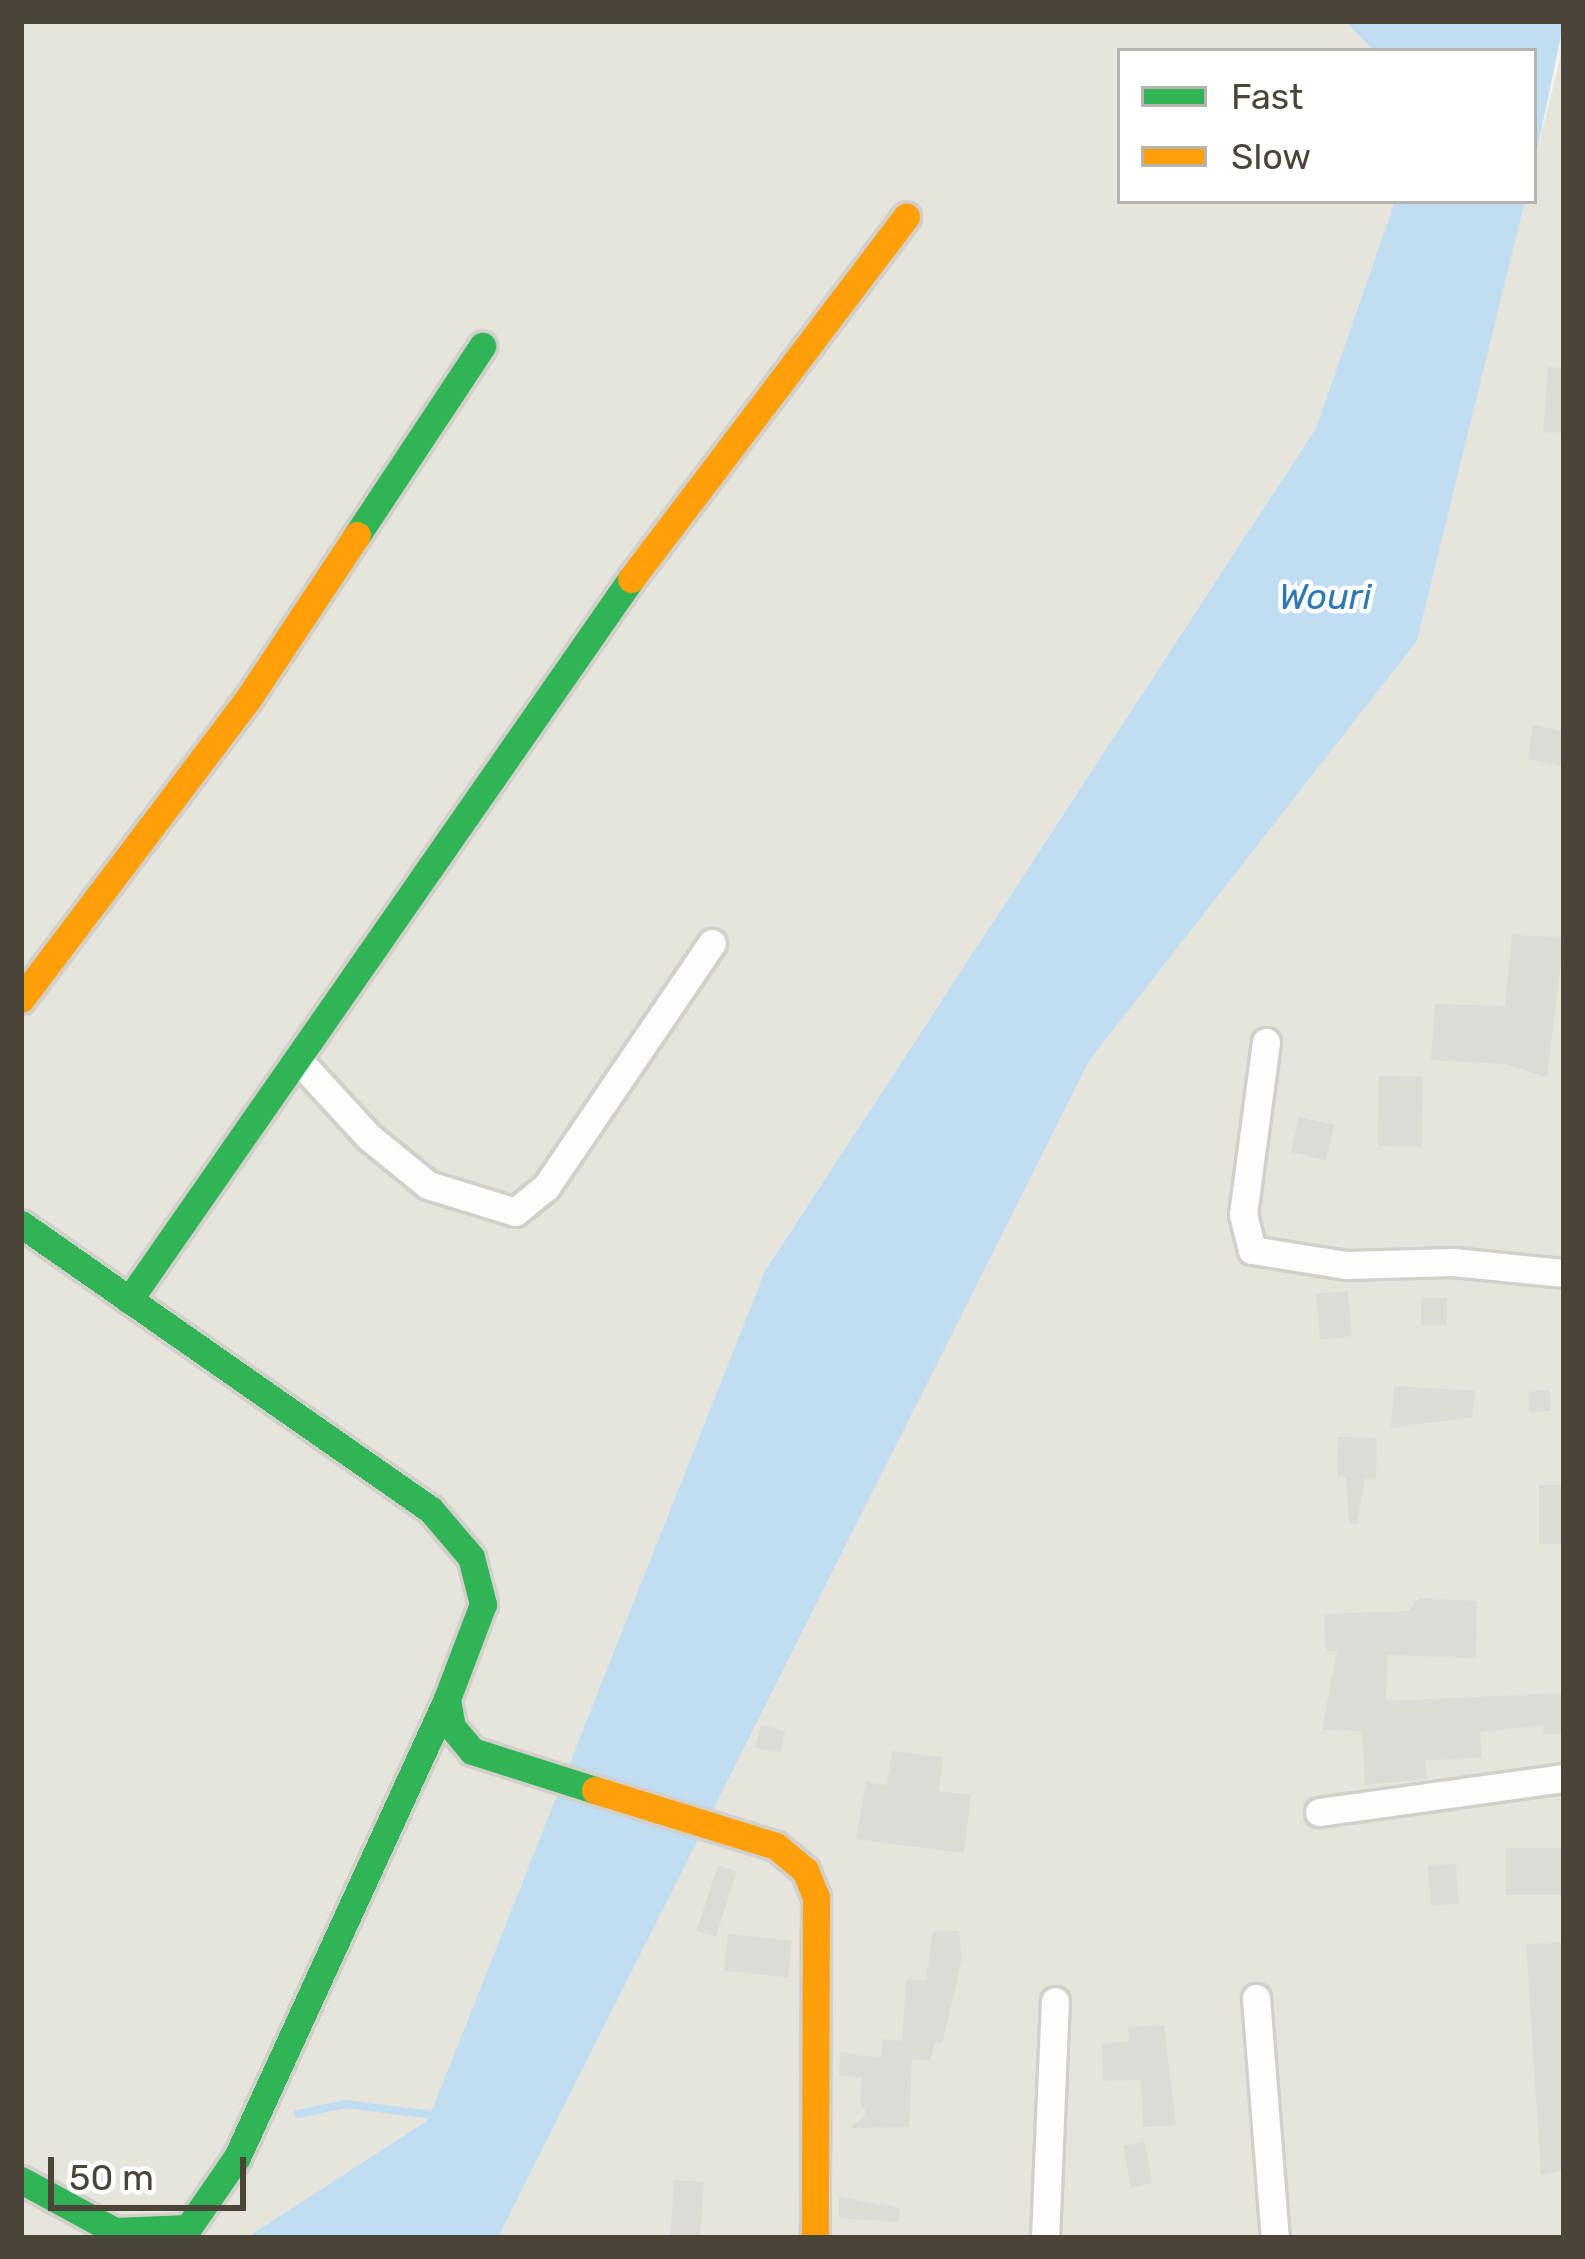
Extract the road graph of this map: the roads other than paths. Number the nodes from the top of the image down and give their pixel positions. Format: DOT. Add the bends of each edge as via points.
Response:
graph roads {
  1 [pos="906,218"];
  2 [pos="482,346"];
  3 [pos="712,943"];
  4 [pos="21,999"];
  5 [pos="1266,1042"];
  6 [pos="300,1062"];
  7 [pos="21,1224"];
  8 [pos="1564,1273"];
  9 [pos="130,1300"];
  10 [pos="447,1699"];
  11 [pos="1564,1778"];
  12 [pos="1319,1812"];
  13 [pos="1256,1998"];
  14 [pos="1055,2001"];
  15 [pos="21,2180"];
  16 [pos="815,2238"];
  17 [pos="1045,2238"];
  18 [pos="1275,2238"];
  1 -- 6 [label="street" via="633,578"];
  2 -- 4 [label="street" via="248,699"];
  3 -- 6 [label="street" via="546,1187 515,1212 428,1185 369,1137"];
  5 -- 8 [label="street" via="1243,1214 1252,1250 1346,1264 1453,1262"];
  6 -- 9 [label="street"];
  7 -- 9 [label="street"];
  9 -- 10 [label="street" via="430,1509 471,1557 483,1604"];
  10 -- 15 [label="street" via="237,2157 188,2228 115,2231"];
  10 -- 16 [label="street" via="452,1726 497,1764 776,1846 805,1870 816,1897"];
  11 -- 12 [label="street"];
  13 -- 18 [label="street"];
  14 -- 17 [label="street"];
}
